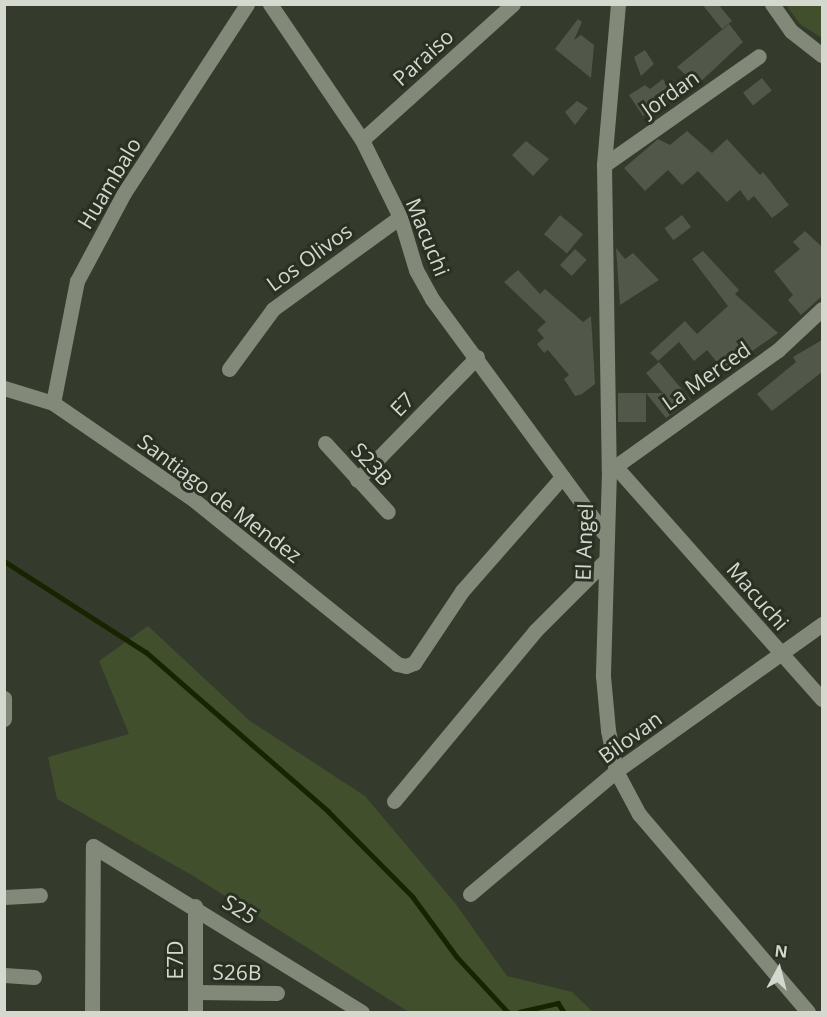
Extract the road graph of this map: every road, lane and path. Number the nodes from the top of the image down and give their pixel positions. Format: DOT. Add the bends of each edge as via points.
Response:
graph roads {
  1 [pos="247,4"];
  2 [pos="270,4"];
  3 [pos="513,4"];
  4 [pos="618,4"];
  5 [pos="772,4"];
  6 [pos="759,56"];
  7 [pos="822,56"];
  8 [pos="362,140"];
  9 [pos="604,165"];
  10 [pos="400,217"];
  11 [pos="822,309"];
  12 [pos="477,357"];
  13 [pos="229,369"];
  14 [pos="4,388"];
  15 [pos="53,403"];
  16 [pos="325,443"];
  17 [pos="612,469"];
  18 [pos="562,477"];
  19 [pos="357,480"];
  20 [pos="388,512"];
  21 [pos="604,533"];
  22 [pos="603,563"];
  23 [pos="822,624"];
  24 [pos="782,656"];
  25 [pos="4,698"];
  26 [pos="822,699"];
  27 [pos="4,719"];
  28 [pos="616,771"];
  29 [pos="394,801"];
  30 [pos="470,894"];
  31 [pos="40,895"];
  32 [pos="4,897"];
  33 [pos="195,906"];
  34 [pos="4,975"];
  35 [pos="34,977"];
  36 [pos="196,992"];
  37 [pos="277,993"];
  38 [pos="345,1006"];
  39 [pos="92,1012"];
  40 [pos="195,1012"];
  41 [pos="362,1012"];
  42 [pos="808,1012"];
  1 -- 15 [label="street, Huambalo" via="124,193 77,281"];
  2 -- 8 [label="street, Macuchi"];
  3 -- 8 [label="street, Paraiso"];
  4 -- 9 [label="street, El Angel"];
  5 -- 7 [label="street" via="791,31"];
  6 -- 9 [label="street, Jordan"];
  8 -- 10 [label="street, Macuchi"];
  9 -- 17 [label="street, El Angel"];
  10 -- 12 [label="street, Macuchi" via="416,270 432,300"];
  10 -- 13 [label="street, Los Olivos" via="273,309"];
  11 -- 17 [label="street, La Merced" via="778,350"];
  12 -- 18 [label="street, Macuchi"];
  12 -- 19 [label="street, E7"];
  14 -- 15 [label="street, Santiago de Mendez"];
  15 -- 18 [label="street, Santiago de Mendez" via="194,500 397,664 414,663 462,591"];
  16 -- 19 [label="street, S23B"];
  17 -- 21 [label="street, El Angel"];
  17 -- 24 [label="street, Macuchi"];
  18 -- 21 [label="street, Macuchi"];
  19 -- 20 [label="street, S23B"];
  21 -- 22 [label="street, El Angel"];
  22 -- 28 [label="street, El Angel" via="603,675"];
  22 -- 29 [label="street" via="535,632"];
  23 -- 24 [label="street, Bilovan"];
  24 -- 26 [label="street, Macuchi"];
  24 -- 28 [label="street, Bilovan"];
  25 -- 27 [label="street"];
  28 -- 30 [label="street, Bilovan"];
  28 -- 42 [label="street, El Angel" via="639,814"];
  31 -- 32 [label="street"];
  33 -- 36 [label="street, E7D"];
  33 -- 38 [label="street, S25"];
  33 -- 39 [label="street, S25" via="93,846"];
  34 -- 35 [label="street"];
  36 -- 37 [label="street, S26B"];
  36 -- 40 [label="street, E7D"];
  38 -- 41 [label="street, S25"];
}
